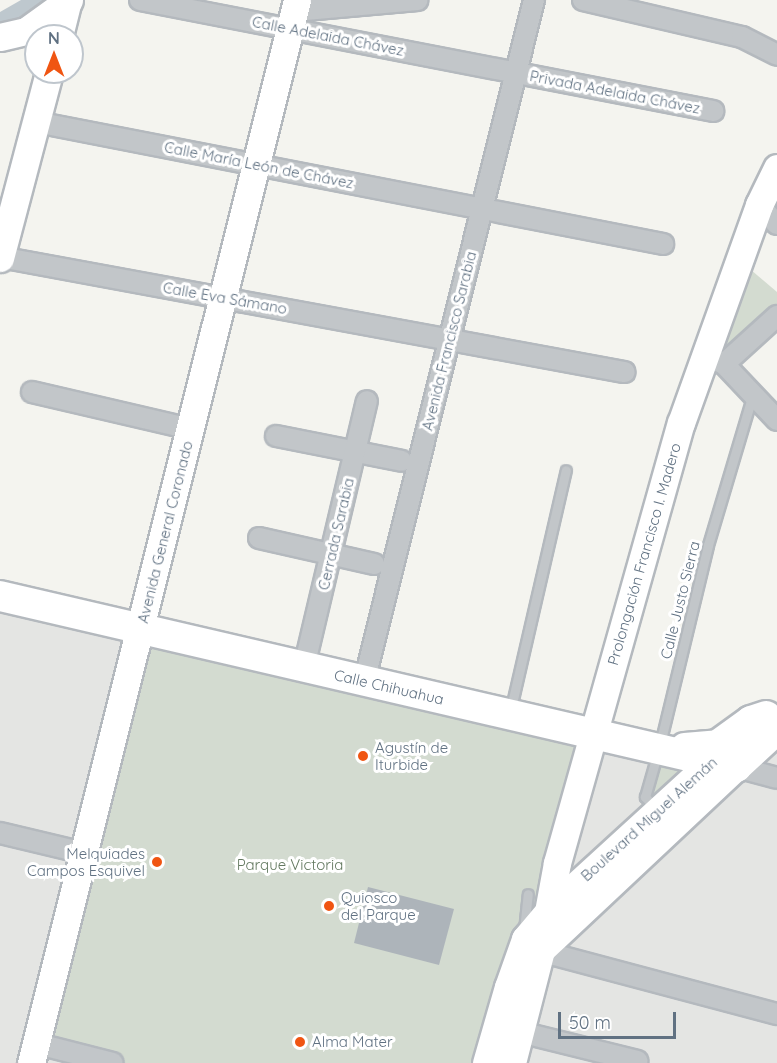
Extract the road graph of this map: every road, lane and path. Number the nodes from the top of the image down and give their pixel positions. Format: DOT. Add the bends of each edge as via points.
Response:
graph roads {
  1 [pos="140,0"];
  2 [pos="418,0"];
  3 [pos="534,0"];
  4 [pos="583,0"];
  5 [pos="68,2"];
  6 [pos="294,13"];
  7 [pos="62,24"];
  8 [pos="0,37"];
  9 [pos="777,55"];
  10 [pos="516,73"];
  11 [pos="46,84"];
  12 [pos="714,111"];
  13 [pos="36,122"];
  14 [pos="256,165"];
  15 [pos="777,168"];
  16 [pos="482,208"];
  17 [pos="768,214"];
  18 [pos="663,244"];
  19 [pos="0,258"];
  20 [pos="224,298"];
  21 [pos="777,316"];
  22 [pos="450,339"];
  23 [pos="715,360"];
  24 [pos="624,372"];
  25 [pos="32,392"];
  26 [pos="753,394"];
  27 [pos="367,401"];
  28 [pos="777,420"];
  29 [pos="191,429"];
  30 [pos="276,436"];
  31 [pos="355,451"];
  32 [pos="402,461"];
  33 [pos="566,470"];
  34 [pos="259,538"];
  35 [pos="331,554"];
  36 [pos="374,564"];
  37 [pos="0,596"];
  38 [pos="140,628"];
  39 [pos="304,667"];
  40 [pos="364,682"];
  41 [pos="509,714"];
  42 [pos="773,716"];
  43 [pos="592,733"];
  44 [pos="665,749"];
  45 [pos="724,764"];
  46 [pos="777,778"];
  47 [pos="658,810"];
  48 [pos="0,833"];
  49 [pos="84,853"];
  50 [pos="528,894"];
  51 [pos="550,909"];
  52 [pos="533,945"];
  53 [pos="777,1014"];
  54 [pos="520,1032"];
  55 [pos="34,1053"];
  56 [pos="637,1061"];
  57 [pos="113,1063"];
  58 [pos="486,1063"];
  59 [pos="512,1063"];
  1 -- 6 [label="street, Calle Adelaida Chávez"];
  2 -- 6 [label="street"];
  3 -- 10 [label="street, Avenida Francisco Sarabia"];
  4 -- 9 [label="street" via="742,37"];
  5 -- 7 [label="main road"];
  5 -- 8 [label="main road" via="26,31"];
  6 -- 10 [label="street, Calle Adelaida Chávez"];
  6 -- 14 [label="main road, Avenida General Coronado"];
  10 -- 12 [label="street, Privada Adelaida Chávez"];
  10 -- 16 [label="street, Avenida Francisco Sarabia"];
  11 -- 13 [label="main road"];
  13 -- 14 [label="street, Calle María León de Chávez"];
  13 -- 19 [label="main road"];
  14 -- 16 [label="street, Calle María León de Chávez"];
  14 -- 20 [label="main road, Avenida General Coronado"];
  15 -- 17 [label="main road, Prolongación Francisco I. Madero"];
  16 -- 18 [label="street, Calle María León de Chávez"];
  16 -- 22 [label="street, Avenida Francisco Sarabia"];
  17 -- 23 [label="main road, Prolongación Francisco I. Madero"];
  19 -- 20 [label="street, Calle Eva Sámano"];
  20 -- 22 [label="street, Calle Eva Sámano"];
  20 -- 29 [label="main road, Avenida General Coronado"];
  21 -- 23 [label="street"];
  22 -- 24 [label="street, Calle Eva Sámano"];
  22 -- 40 [label="street, Avenida Francisco Sarabia"];
  23 -- 26 [label="street"];
  23 -- 43 [label="main road, Prolongación Francisco I. Madero" via="681,423"];
  25 -- 29 [label="street"];
  26 -- 28 [label="street"];
  26 -- 44 [label="lane, Calle Justo Sierra" via="708,545"];
  27 -- 31 [label="street, Cerrada Sarabia"];
  29 -- 38 [label="main road, Avenida General Coronado"];
  30 -- 31 [label="street"];
  31 -- 32 [label="street"];
  31 -- 35 [label="street, Cerrada Sarabia"];
  33 -- 41 [label="lane"];
  34 -- 35 [label="street"];
  35 -- 36 [label="street"];
  35 -- 39 [label="street, Cerrada Sarabia"];
  37 -- 38 [label="main road, Calle Chihuahua"];
  38 -- 39 [label="main road, Calle Chihuahua"];
  38 -- 49 [label="main road, Avenida General Coronado"];
  39 -- 40 [label="main road, Calle Chihuahua"];
  40 -- 41 [label="main road, Calle Chihuahua"];
  41 -- 43 [label="main road, Calle Chihuahua"];
  42 -- 44 [label="main road" via="751,721 718,745"];
  42 -- 45 [label="main road, Boulevard Miguel Alemán"];
  43 -- 44 [label="main road, Calle Chihuahua"];
  43 -- 51 [label="main road, Prolongación Francisco I. Madero" via="557,863"];
  44 -- 45 [label="main road, Calle Chihuahua"];
  44 -- 47 [label="lane, Calle Justo Sierra" via="645,797"];
  45 -- 46 [label="street, Calle Chihuahua"];
  45 -- 47 [label="main road, Boulevard Miguel Alemán"];
  45 -- 52 [label="main road, Boulevard Miguel Alemán" via="567,923"];
  47 -- 51 [label="main road, Boulevard Miguel Alemán"];
  48 -- 49 [label="street"];
  49 -- 55 [label="main road, Avenida General Coronado"];
  50 -- 52 [label="lane" via="524,914"];
  51 -- 52 [label="main road, Boulevard Miguel Alemán"];
  52 -- 53 [label="street"];
  52 -- 54 [label="main road"];
  52 -- 58 [label="main road" via="508,987"];
  54 -- 56 [label="street"];
  54 -- 59 [label="main road"];
  55 -- 57 [label="street"];
}
